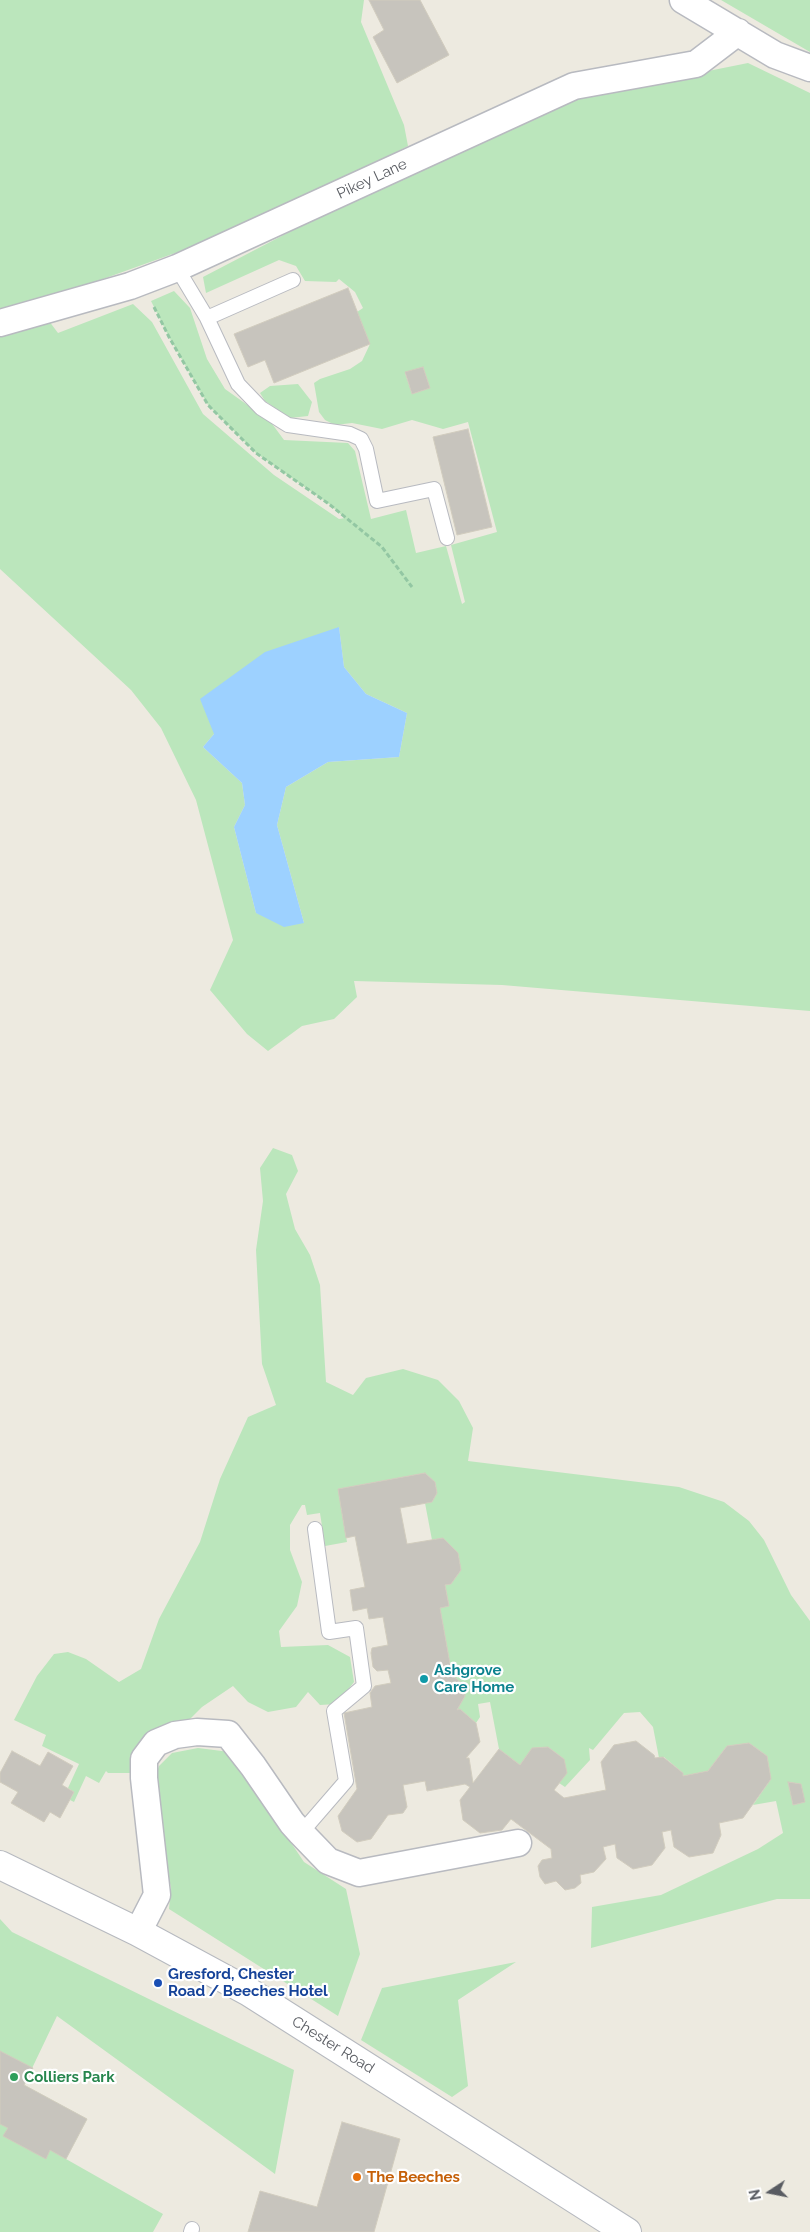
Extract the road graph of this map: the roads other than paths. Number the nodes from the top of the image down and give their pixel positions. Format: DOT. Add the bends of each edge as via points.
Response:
graph roads {
  1 [pos="683,0"];
  2 [pos="738,32"];
  3 [pos="810,68"];
  4 [pos="177,268"];
  5 [pos="293,280"];
  6 [pos="207,318"];
  7 [pos="0,323"];
  8 [pos="447,538"];
  9 [pos="315,1529"];
  10 [pos="301,1833"];
  11 [pos="518,1843"];
  12 [pos="0,1865"];
  13 [pos="138,1932"];
  14 [pos="621,2230"];
  1 -- 2 [label="street"];
  2 -- 3 [label="street" via="775,55"];
  2 -- 4 [label="street, Pikey Lane" via="696,64 574,86"];
  4 -- 6 [label="lane"];
  4 -- 7 [label="street, Pikey Lane" via="142,282"];
  5 -- 6 [label="lane"];
  6 -- 8 [label="lane" via="238,384 260,408 288,425 350,434 361,439 377,501 434,489"];
  9 -- 10 [label="lane" via="329,1632 356,1628 364,1686 334,1711 346,1781"];
  10 -- 11 [label="street" via="328,1862 359,1873"];
  10 -- 13 [label="street" via="228,1734 197,1732 175,1735 156,1743 144,1759 144,1778 158,1895"];
  12 -- 13 [label="main road, Chester Road"];
  13 -- 14 [label="main road, Chester Road" via="249,1992"];
}
